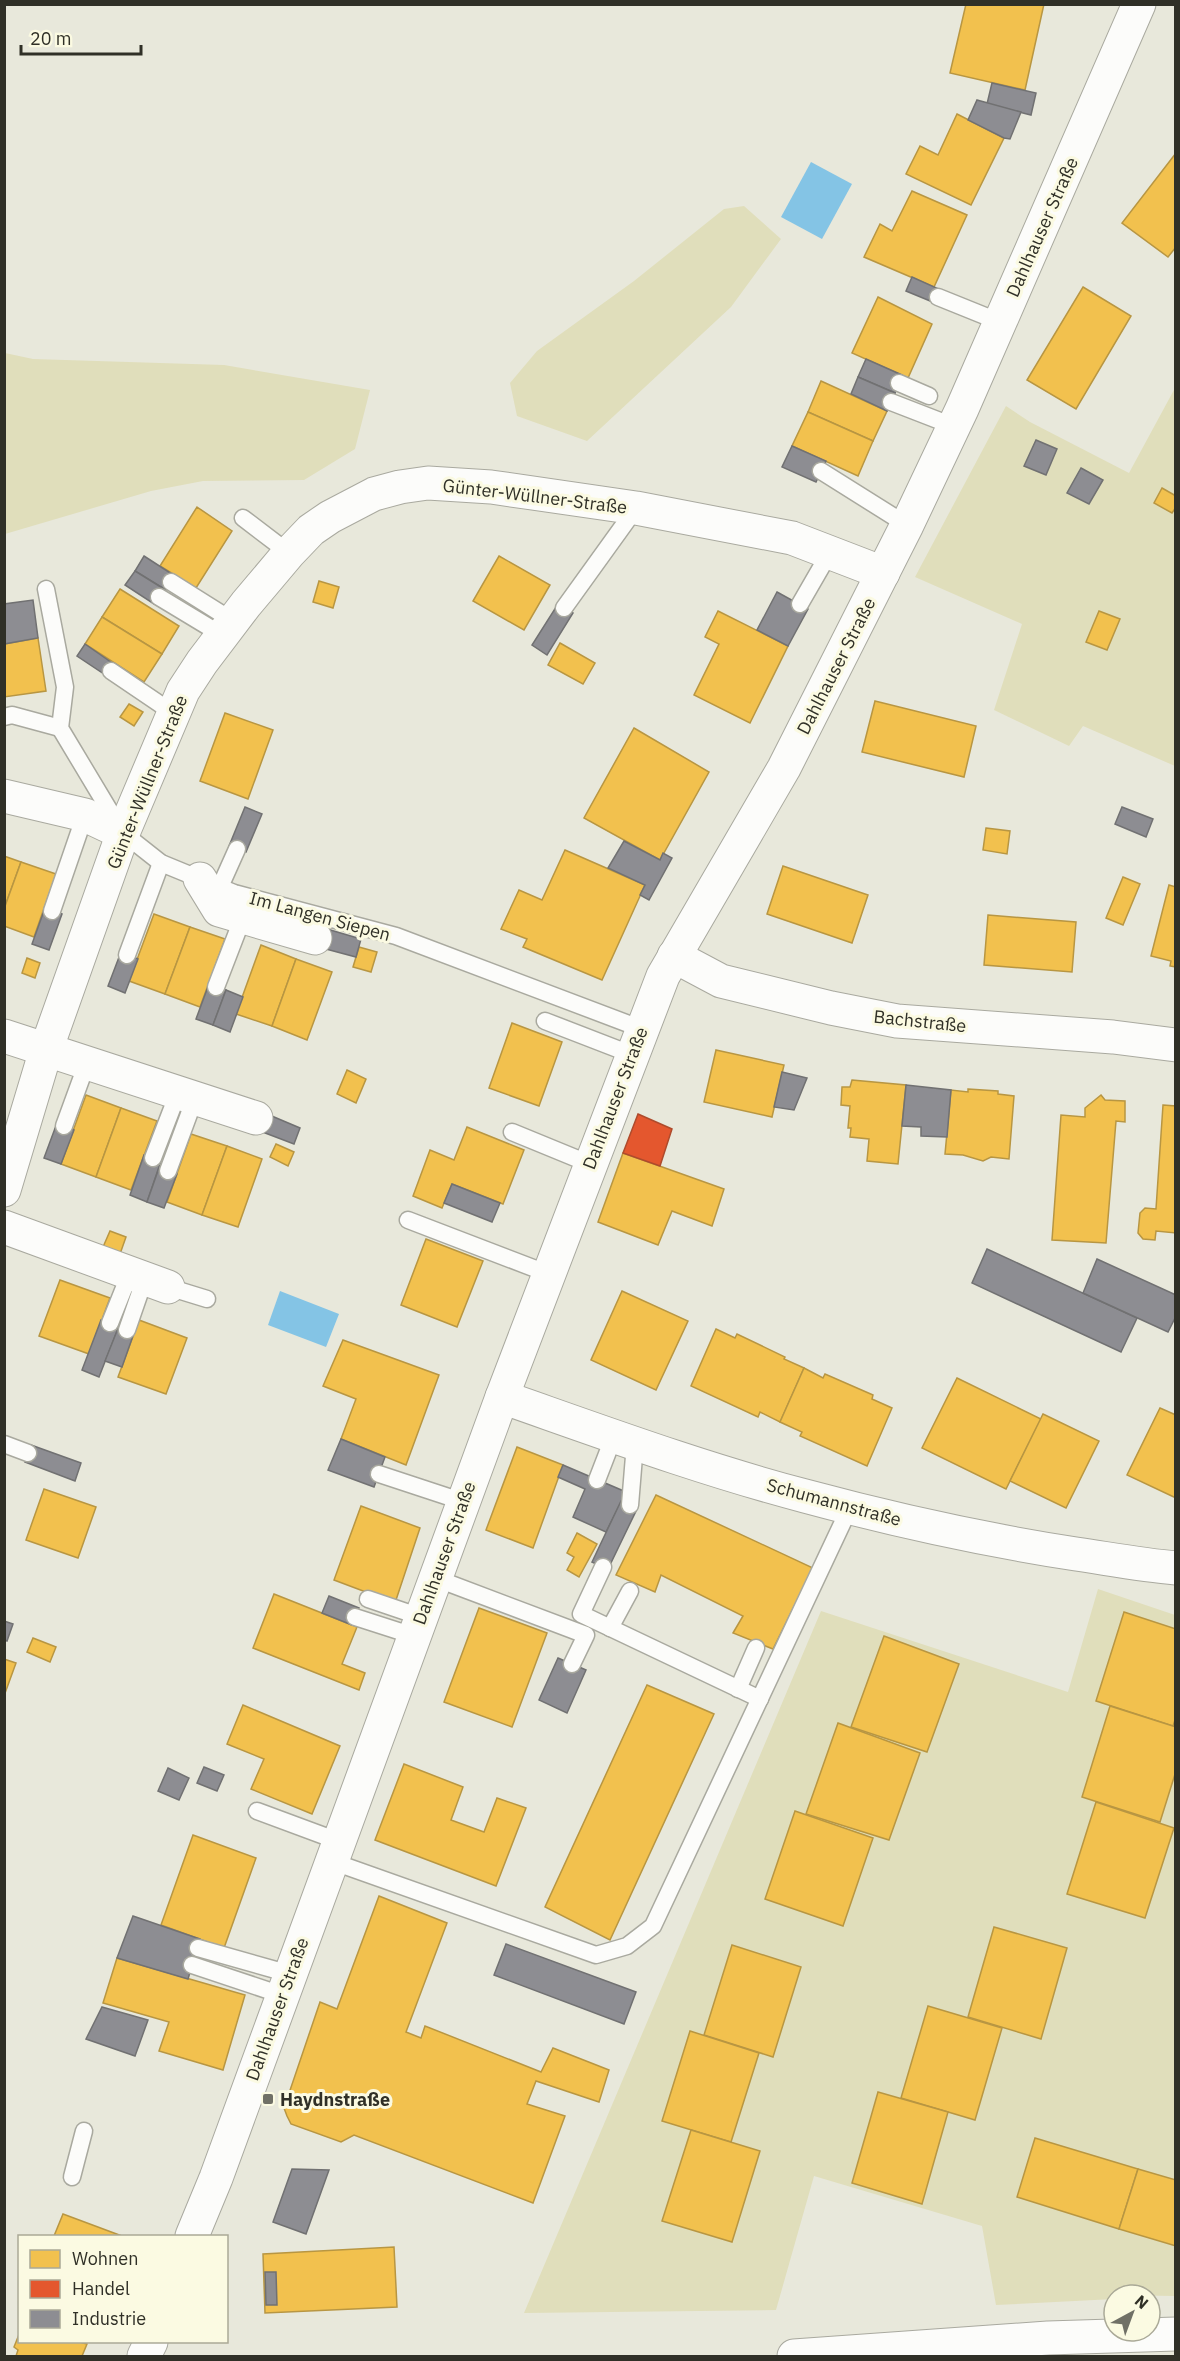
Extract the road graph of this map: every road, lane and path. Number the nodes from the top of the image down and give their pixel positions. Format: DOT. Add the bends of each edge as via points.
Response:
graph roads {
  1 [pos="1139,4"];
  2 [pos="938,297"];
  3 [pos="1000,322"];
  4 [pos="899,383"];
  5 [pos="929,396"];
  6 [pos="891,402"];
  7 [pos="953,426"];
  8 [pos="821,471"];
  9 [pos="636,508"];
  10 [pos="243,518"];
  11 [pos="907,525"];
  12 [pos="830,552"];
  13 [pos="289,553"];
  14 [pos="883,573"];
  15 [pos="171,582"];
  16 [pos="46,589"];
  17 [pos="159,597"];
  18 [pos="800,604"];
  19 [pos="564,608"];
  20 [pos="227,628"];
  21 [pos="111,671"];
  22 [pos="173,713"];
  23 [pos="4,717"];
  24 [pos="60,728"];
  25 [pos="4,796"];
  26 [pos="85,815"];
  27 [pos="123,833"];
  28 [pos="237,849"];
  29 [pos="161,863"];
  30 [pos="210,883"];
  31 [pos="52,911"];
  32 [pos="243,917"];
  33 [pos="319,939"];
  34 [pos="127,955"];
  35 [pos="674,956"];
  36 [pos="216,987"];
  37 [pos="545,1021"];
  38 [pos="5,1039"];
  39 [pos="638,1042"];
  40 [pos="1176,1045"];
  41 [pos="46,1050"];
  42 [pos="87,1063"];
  43 [pos="187,1096"];
  44 [pos="260,1120"];
  45 [pos="64,1126"];
  46 [pos="512,1132"];
  47 [pos="153,1158"];
  48 [pos="590,1164"];
  49 [pos="168,1171"];
  50 [pos="4,1190"];
  51 [pos="408,1220"];
  52 [pos="4,1227"];
  53 [pos="549,1274"];
  54 [pos="148,1279"];
  55 [pos="207,1299"];
  56 [pos="110,1323"];
  57 [pos="127,1330"];
  58 [pos="502,1397"];
  59 [pos="625,1440"];
  60 [pos="4,1444"];
  61 [pos="28,1453"];
  62 [pos="379,1474"];
  63 [pos="597,1480"];
  64 [pos="464,1502"];
  65 [pos="630,1505"];
  66 [pos="850,1507"];
  67 [pos="603,1567"];
  68 [pos="1176,1568"];
  69 [pos="435,1578"];
  70 [pos="630,1591"];
  71 [pos="368,1599"];
  72 [pos="356,1617"];
  73 [pos="418,1627"];
  74 [pos="610,1628"];
  75 [pos="756,1648"];
  76 [pos="572,1664"];
  77 [pos="738,1689"];
  78 [pos="760,1699"];
  79 [pos="257,1811"];
  80 [pos="335,1851"];
  81 [pos="198,1948"];
  82 [pos="192,1965"];
  83 [pos="286,1985"];
  84 [pos="84,2131"];
  85 [pos="72,2177"];
  86 [pos="192,2235"];
  87 [pos="1176,2334"];
  88 [pos="794,2356"];
  1 -- 3 [label="street, Dahlhauser Straße"];
  2 -- 3 [label="lane"];
  3 -- 7 [label="street, Dahlhauser Straße"];
  4 -- 5 [label="lane"];
  6 -- 7 [label="lane"];
  7 -- 11 [label="street, Dahlhauser Straße"];
  8 -- 11 [label="lane"];
  9 -- 12 [label="street, Günter-Wüllner-Straße" via="792,538"];
  9 -- 13 [label="street, Günter-Wüllner-Straße" via="491,487 428,483 374,494 311,530"];
  9 -- 19 [label="lane"];
  10 -- 13 [label="lane"];
  11 -- 14 [label="street, Dahlhauser Straße"];
  12 -- 14 [label="street, Günter-Wüllner-Straße"];
  12 -- 18 [label="lane"];
  13 -- 20 [label="street, Günter-Wüllner-Straße"];
  14 -- 35 [label="street, Dahlhauser Straße" via="784,768"];
  15 -- 20 [label="lane"];
  16 -- 24 [label="lane" via="65,687"];
  17 -- 20 [label="lane"];
  20 -- 22 [label="street, Günter-Wüllner-Straße"];
  21 -- 22 [label="lane"];
  22 -- 27 [label="street, Günter-Wüllner-Straße"];
  23 -- 24 [label="lane" via="12,715"];
  24 -- 27 [label="lane"];
  25 -- 26 [label="street, Im Langen Siepen"];
  26 -- 27 [label="street, Im Langen Siepen"];
  26 -- 31 [label="lane"];
  27 -- 29 [label="lane, Im Langen Siepen"];
  27 -- 41 [label="street, Günter-Wüllner-Straße"];
  28 -- 30 [label="lane"];
  29 -- 30 [label="lane, Im Langen Siepen"];
  29 -- 34 [label="lane"];
  30 -- 32 [label="street" via="219,910"];
  30 -- 39 [label="lane, Im Langen Siepen" via="234,893 396,936"];
  32 -- 33 [label="street"];
  32 -- 36 [label="lane"];
  35 -- 39 [label="street, Dahlhauser Straße"];
  35 -- 40 [label="street, Bachstraße" via="721,981 897,1021"];
  37 -- 39 [label="lane"];
  38 -- 41 [label="street"];
  39 -- 48 [label="street, Dahlhauser Straße"];
  41 -- 42 [label="street"];
  41 -- 50 [label="street, Günter-Wüllner-Straße"];
  42 -- 43 [label="street"];
  42 -- 45 [label="lane"];
  43 -- 44 [label="street"];
  43 -- 47 [label="lane"];
  43 -- 49 [label="lane"];
  46 -- 48 [label="lane"];
  48 -- 53 [label="street, Dahlhauser Straße"];
  51 -- 53 [label="lane"];
  52 -- 54 [label="street"];
  53 -- 58 [label="street, Dahlhauser Straße"];
  54 -- 55 [label="lane"];
  54 -- 56 [label="lane"];
  54 -- 57 [label="lane"];
  58 -- 59 [label="street, Schumannstraße"];
  58 -- 64 [label="street, Dahlhauser Straße"];
  59 -- 63 [label="lane"];
  59 -- 65 [label="lane"];
  59 -- 66 [label="street, Schumannstraße"];
  60 -- 61 [label="lane"];
  62 -- 64 [label="lane"];
  64 -- 69 [label="street, Dahlhauser Straße"];
  66 -- 68 [label="street, Schumannstraße" via="1024,1546"];
  66 -- 78 [label="lane"];
  67 -- 74 [label="lane" via="581,1614"];
  69 -- 73 [label="street, Dahlhauser Straße"];
  69 -- 76 [label="lane" via="586,1635"];
  70 -- 74 [label="lane"];
  71 -- 73 [label="lane"];
  72 -- 73 [label="lane"];
  73 -- 80 [label="street, Dahlhauser Straße"];
  74 -- 77 [label="lane"];
  75 -- 77 [label="lane"];
  77 -- 78 [label="lane"];
  78 -- 80 [label="lane" via="652,1926 627,1946 596,1956"];
  79 -- 80 [label="lane"];
  80 -- 83 [label="street, Dahlhauser Straße"];
  81 -- 83 [label="lane"];
  82 -- 83 [label="lane"];
  83 -- 86 [label="street, Dahlhauser Straße"];
  84 -- 85 [label="lane"];
  87 -- 88 [label="street" via="1048,2338"];
}
